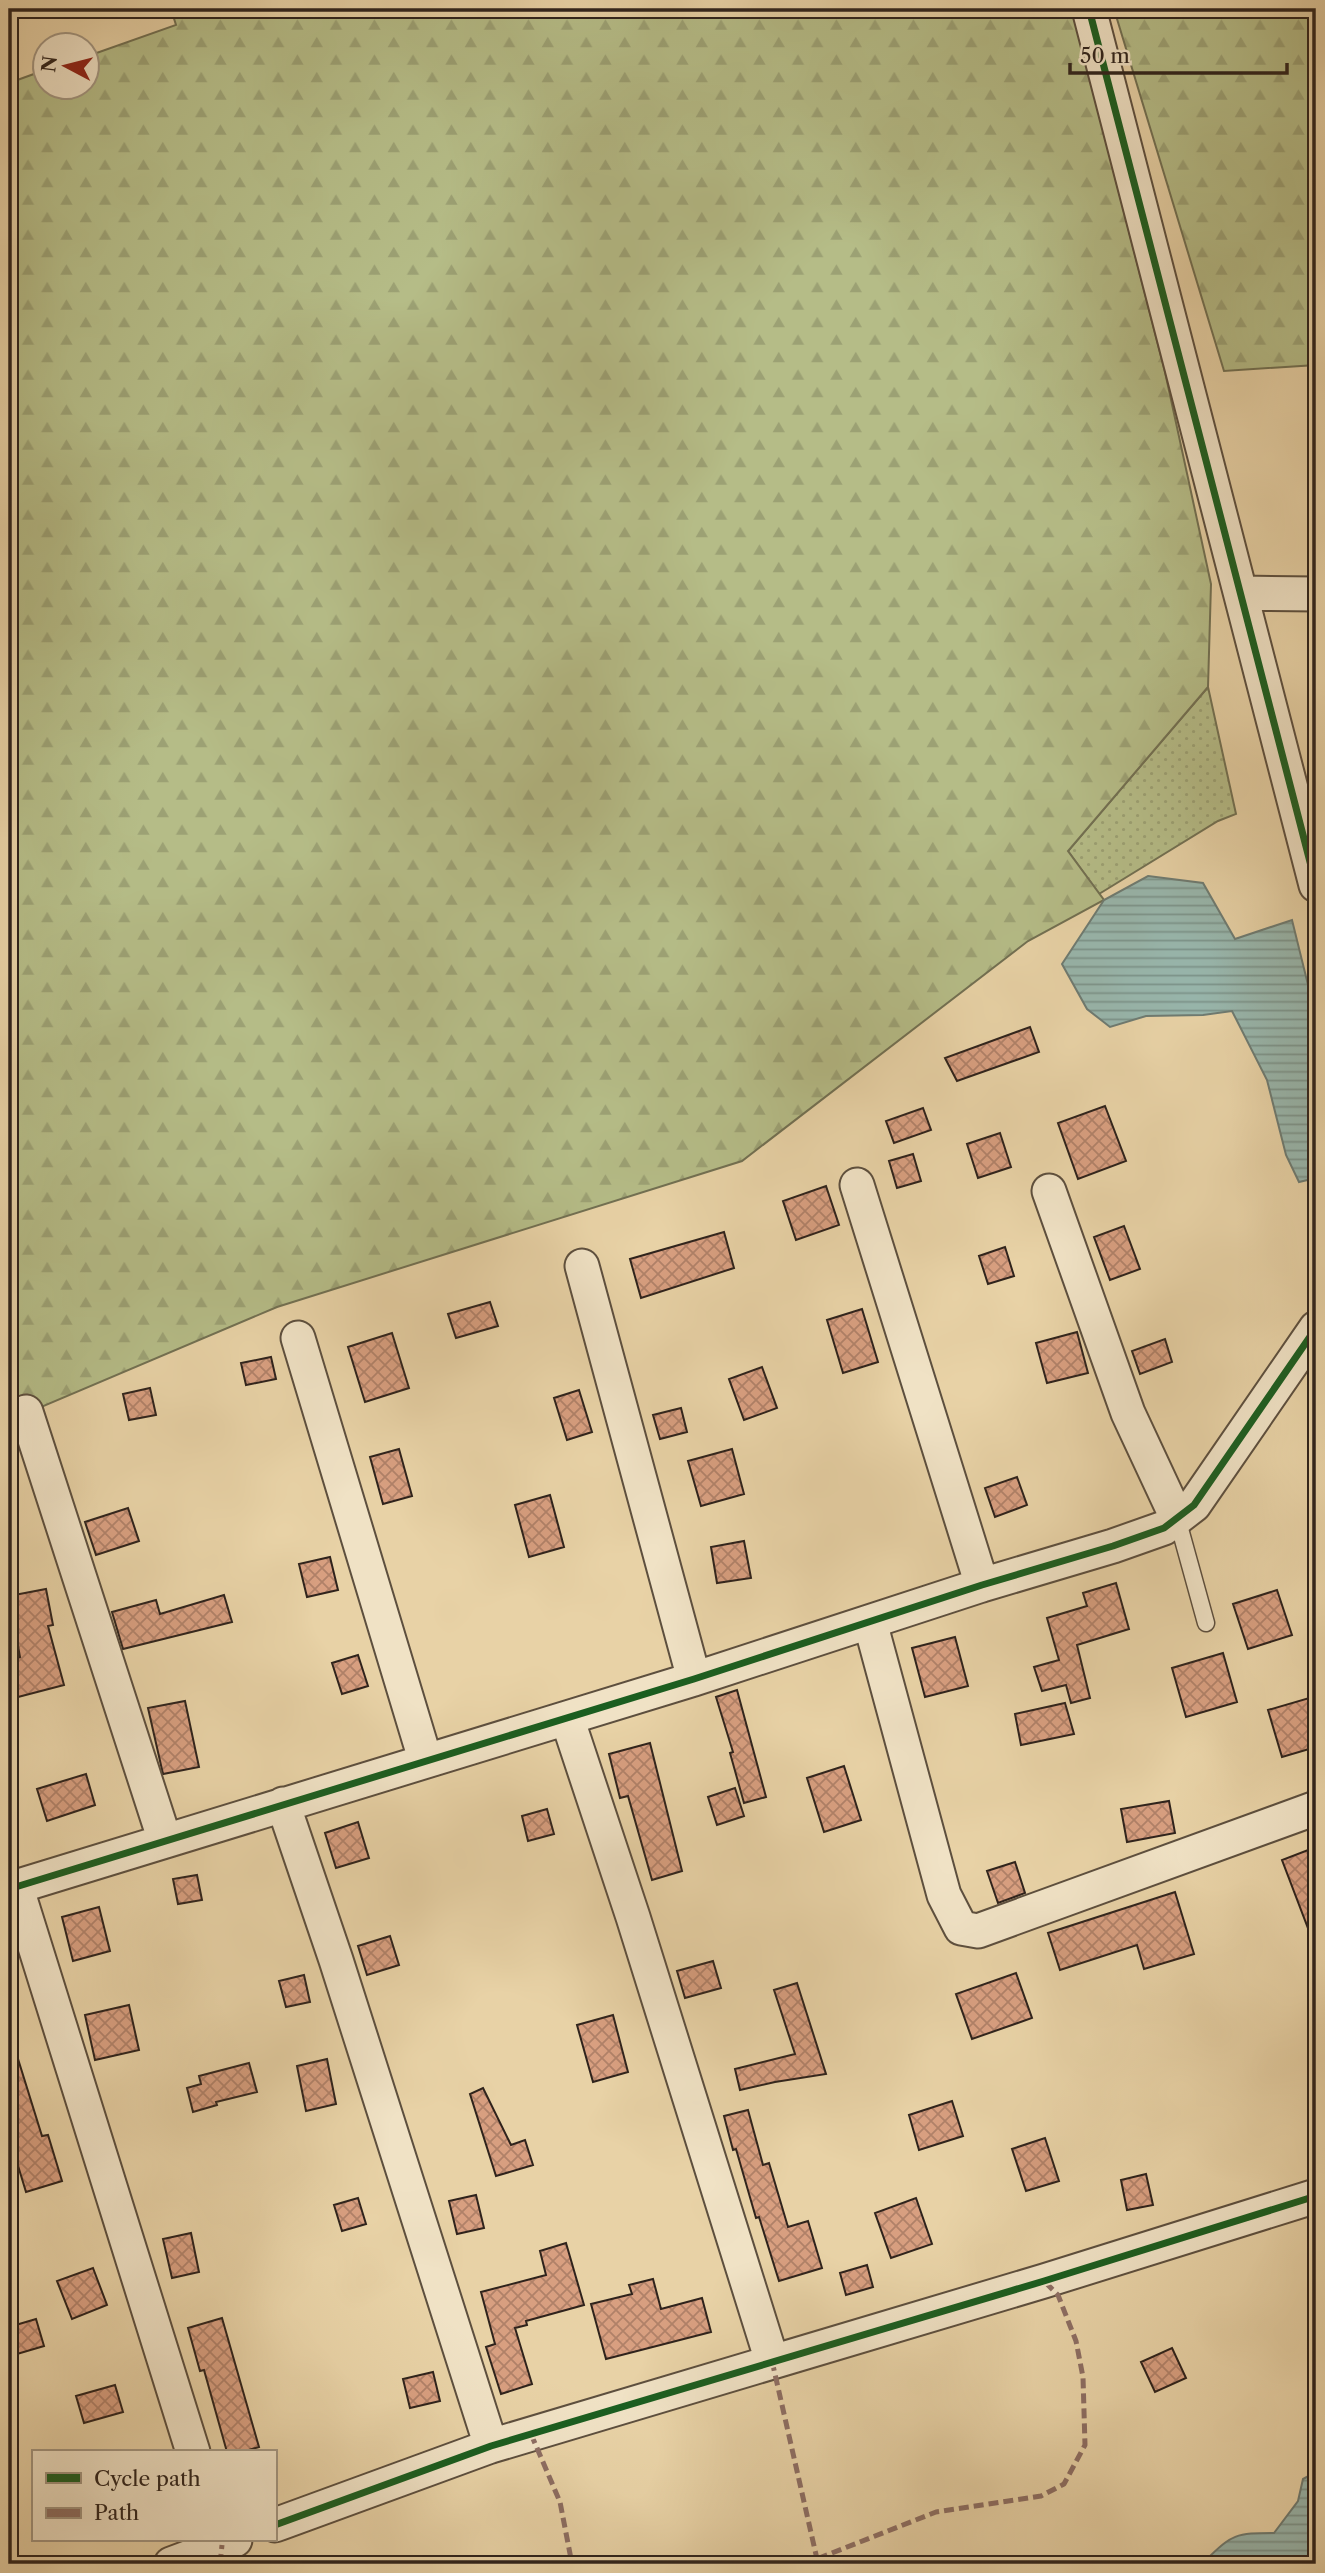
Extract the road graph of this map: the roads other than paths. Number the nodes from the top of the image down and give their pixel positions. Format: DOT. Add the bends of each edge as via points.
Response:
graph roads {
  1 [pos="1089,9"];
  2 [pos="1241,593"];
  3 [pos="1316,594"];
  4 [pos="1316,884"];
  5 [pos="857,1185"];
  6 [pos="1049,1191"];
  7 [pos="582,1266"];
  8 [pos="1316,1328"];
  9 [pos="298,1338"];
  10 [pos="26,1412"];
  11 [pos="1177,1518"];
  12 [pos="982,1585"];
  13 [pos="870,1622"];
  14 [pos="1206,1623"];
  15 [pos="694,1679"];
  16 [pos="567,1718"];
  17 [pos="425,1759"];
  18 [pos="283,1804"];
  19 [pos="1316,1808"];
  20 [pos="165,1841"];
  21 [pos="12,1887"];
  22 [pos="1316,2196"];
  23 [pos="772,2361"];
  24 [pos="491,2446"];
  25 [pos="192,2450"];
  26 [pos="276,2525"];
  27 [pos="223,2542"];
  28 [pos="172,2564"];
  1 -- 2 [label="street"];
  2 -- 3 [label="street"];
  2 -- 4 [label="street"];
  5 -- 12 [label="street"];
  6 -- 11 [label="street" via="1128,1413"];
  7 -- 15 [label="street"];
  8 -- 11 [label="street" via="1194,1505"];
  9 -- 17 [label="street"];
  10 -- 20 [label="street"];
  11 -- 12 [label="street" via="1164,1528 1113,1546"];
  11 -- 14 [label="lane"];
  12 -- 13 [label="street"];
  13 -- 15 [label="street"];
  13 -- 19 [label="street" via="944,1895 961,1928 978,1931"];
  15 -- 16 [label="street"];
  16 -- 17 [label="street"];
  16 -- 23 [label="street"];
  17 -- 18 [label="street"];
  18 -- 20 [label="street"];
  18 -- 24 [label="street"];
  20 -- 21 [label="street"];
  21 -- 25 [label="street"];
  22 -- 23 [label="street"];
  23 -- 24 [label="street"];
  24 -- 26 [label="street"];
  27 -- 28 [label="street"];
}
